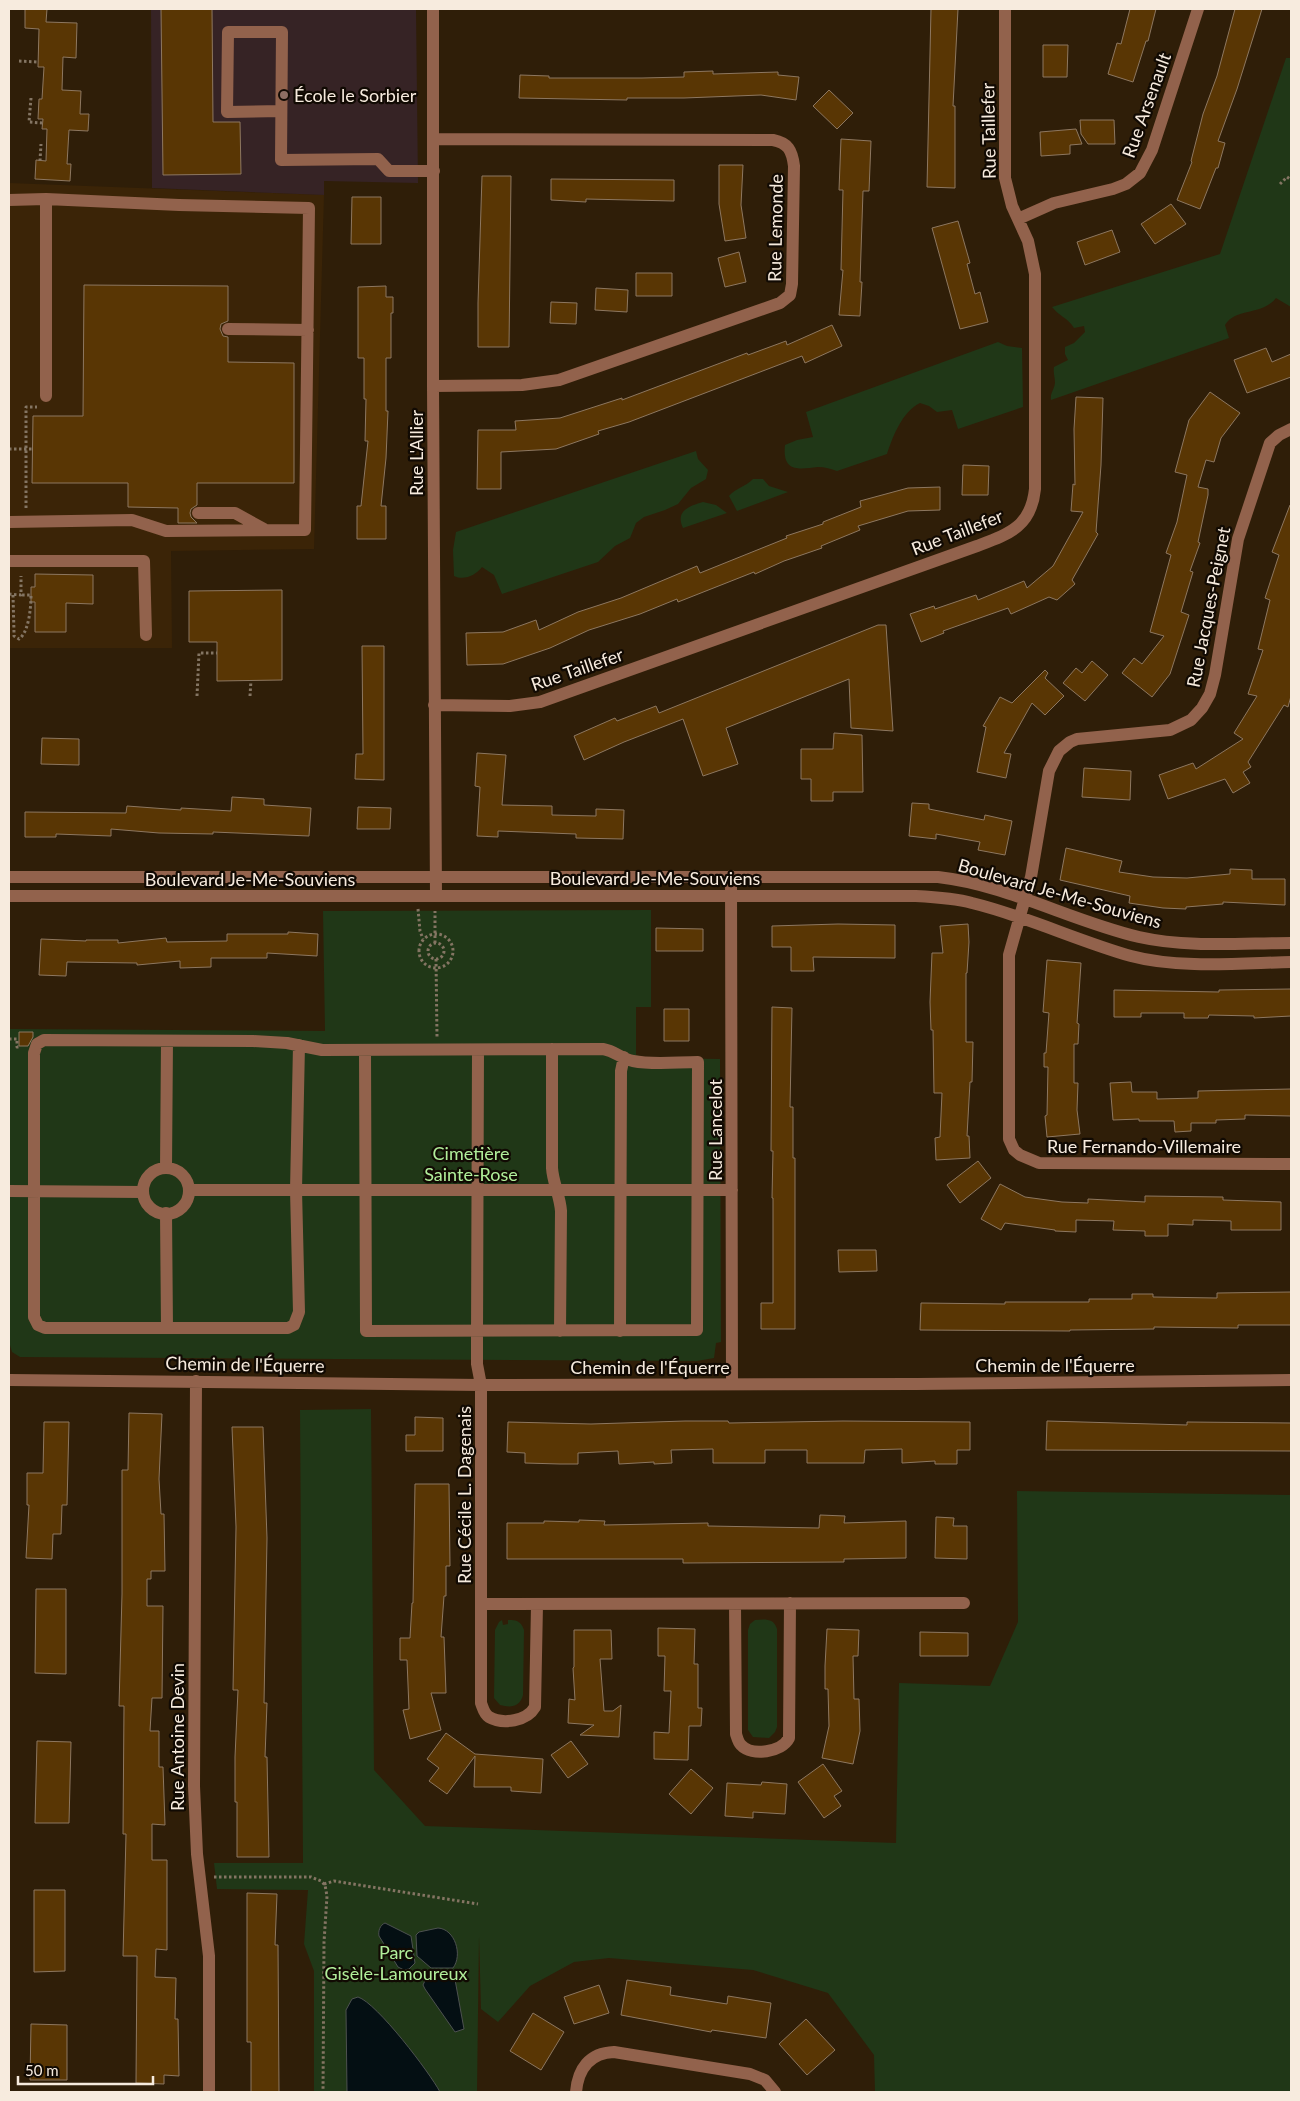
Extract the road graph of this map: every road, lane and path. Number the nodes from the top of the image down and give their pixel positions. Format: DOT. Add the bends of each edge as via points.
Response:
graph roads {
  1 [pos="433,9"];
  2 [pos="1005,9"];
  3 [pos="1198,9"];
  4 [pos="19,61"];
  5 [pos="38,62"];
  6 [pos="31,98"];
  7 [pos="281,111"];
  8 [pos="42,122"];
  9 [pos="434,139"];
  10 [pos="41,144"];
  11 [pos="40,161"];
  12 [pos="434,171"];
  13 [pos="1291,180"];
  14 [pos="1280,184"];
  15 [pos="46,199"];
  16 [pos="9,200"];
  17 [pos="1018,219"];
  18 [pos="228,329"];
  19 [pos="308,330"];
  20 [pos="433,386"];
  21 [pos="43,402"];
  22 [pos="1291,429"];
  23 [pos="9,448"];
  24 [pos="26,449"];
  25 [pos="32,449"];
  26 [pos="26,503"];
  27 [pos="198,513"];
  28 [pos="9,522"];
  29 [pos="267,530"];
  30 [pos="9,561"];
  31 [pos="21,570"];
  32 [pos="11,595"];
  33 [pos="21,595"];
  34 [pos="146,636"];
  35 [pos="217,653"];
  36 [pos="250,680"];
  37 [pos="198,696"];
  38 [pos="250,696"];
  39 [pos="434,705"];
  40 [pos="436,876"];
  41 [pos="731,876"];
  42 [pos="9,877"];
  43 [pos="9,896"];
  44 [pos="732,896"];
  45 [pos="1025,899"];
  46 [pos="436,902"];
  47 [pos="418,908"];
  48 [pos="1019,918"];
  49 [pos="436,934"];
  50 [pos="423,939"];
  51 [pos="1291,942"];
  52 [pos="435,943"];
  53 [pos="444,950"];
  54 [pos="428,951"];
  55 [pos="453,951"];
  56 [pos="418,952"];
  57 [pos="436,959"];
  58 [pos="1291,962"];
  59 [pos="436,969"];
  60 [pos="9,1039"];
  61 [pos="167,1042"];
  62 [pos="299,1046"];
  63 [pos="23,1048"];
  64 [pos="552,1049"];
  65 [pos="365,1050"];
  66 [pos="437,1050"];
  67 [pos="478,1050"];
  68 [pos="624,1057"];
  69 [pos="1291,1164"];
  70 [pos="166,1168"];
  71 [pos="189,1190"];
  72 [pos="296,1190"];
  73 [pos="366,1190"];
  74 [pos="477,1190"];
  75 [pos="557,1190"];
  76 [pos="620,1190"];
  77 [pos="697,1190"];
  78 [pos="732,1190"];
  79 [pos="9,1191"];
  80 [pos="33,1191"];
  81 [pos="143,1192"];
  82 [pos="166,1213"];
  83 [pos="167,1328"];
  84 [pos="478,1331"];
  85 [pos="560,1331"];
  86 [pos="620,1331"];
  87 [pos="9,1380"];
  88 [pos="1291,1380"];
  89 [pos="196,1381"];
  90 [pos="732,1384"];
  91 [pos="481,1385"];
  92 [pos="790,1603"];
  93 [pos="964,1603"];
  94 [pos="481,1604"];
  95 [pos="735,1604"];
  96 [pos="537,1605"];
  97 [pos="214,1877"];
  98 [pos="324,1884"];
  99 [pos="478,1904"];
  100 [pos="209,2092"];
  101 [pos="323,2092"];
  102 [pos="576,2092"];
  103 [pos="775,2092"];
  1 -- 9 [label="street, Rue L'Allier"];
  2 -- 17 [label="street, Rue Taillefer" via="1004,167 1009,197"];
  3 -- 17 [label="street, Rue Arsenault" via="1152,150 1140,173 1113,190 1054,203"];
  4 -- 5 [label="path"];
  6 -- 8 [label="path" via="30,122"];
  7 -- 7 [label="street" via="282,32 228,32 227,112"];
  7 -- 12 [label="street" via="281,160 378,159 389,171"];
  9 -- 12 [label="street, Rue L'Allier"];
  9 -- 20 [label="street, Rue Lemonde" via="772,140 788,146 794,166 792,284 790,295 780,303 559,380 522,385"];
  10 -- 11 [label="path"];
  12 -- 20 [label="street, Rue L'Allier"];
  13 -- 14 [label="path" via="1288,175"];
  15 -- 16 [label="street"];
  15 -- 19 [label="street" via="309,208"];
  15 -- 21 [label="street"];
  17 -- 39 [label="street, Rue Taillefer" via="1028,241 1035,274 1035,479 1030,510 1018,527 977,546 540,702 510,706"];
  18 -- 19 [label="street"];
  19 -- 29 [label="street" via="305,530"];
  20 -- 39 [label="street, Rue L'Allier"];
  21 -- 24 [label="path" via="26,407"];
  22 -- 45 [label="street, Rue Jacques-Peignet" via="1270,443 1242,524 1215,676 1206,702 1191,720 1170,730 1087,737 1070,742 1059,751 1049,771"];
  23 -- 24 [label="path"];
  24 -- 25 [label="path"];
  24 -- 26 [label="path"];
  27 -- 29 [label="street" via="235,513"];
  28 -- 29 [label="street" via="132,520 166,531"];
  30 -- 34 [label="street" via="144,561"];
  31 -- 33 [label="path"];
  32 -- 33 [label="path"];
  32 -- 33 [label="path" via="14,636 19,639 31,605 31,595"];
  35 -- 37 [label="path" via="198,653"];
  36 -- 38 [label="path"];
  39 -- 40 [label="street, Rue L'Allier"];
  40 -- 41 [label="street, Boulevard Je-Me-Souviens"];
  40 -- 42 [label="street, Boulevard Je-Me-Souviens"];
  40 -- 46 [label="street, Rue L'Allier"];
  41 -- 44 [label="street, Rue Lancelot"];
  41 -- 45 [label="street, Boulevard Je-Me-Souviens" via="938,877 975,883"];
  43 -- 46 [label="street, Boulevard Je-Me-Souviens"];
  44 -- 46 [label="street, Boulevard Je-Me-Souviens"];
  44 -- 48 [label="street, Boulevard Je-Me-Souviens" via="929,897 971,902"];
  44 -- 78 [label="street, Rue Lancelot"];
  45 -- 48 [label="street, Rue Fernando-Villemaire"];
  45 -- 51 [label="street, Boulevard Je-Me-Souviens" via="1151,939 1217,943"];
  46 -- 49 [label="path"];
  47 -- 50 [label="path"];
  48 -- 58 [label="street, Boulevard Je-Me-Souviens" via="1144,959 1186,963"];
  48 -- 69 [label="street, Rue Fernando-Villemaire" via="1010,955 1009,1139 1014,1150 1039,1163 1058,1165"];
  49 -- 50 [label="path"];
  49 -- 52 [label="path"];
  49 -- 55 [label="path" via="448,939"];
  50 -- 56 [label="path"];
  52 -- 53 [label="path" via="441,944"];
  52 -- 54 [label="path"];
  53 -- 55 [label="path"];
  53 -- 57 [label="path" via="442,957"];
  54 -- 56 [label="path"];
  54 -- 57 [label="path" via="429,956"];
  55 -- 59 [label="path" via="448,964"];
  56 -- 59 [label="path" via="424,964"];
  57 -- 59 [label="path"];
  59 -- 66 [label="path"];
  60 -- 63 [label="path" via="17,1039 17,1047"];
  61 -- 62 [label="street" via="253,1041"];
  61 -- 70 [label="street"];
  61 -- 80 [label="street" via="44,1040 38,1044 34,1052"];
  62 -- 65 [label="street" via="322,1050"];
  62 -- 72 [label="street"];
  64 -- 67 [label="street"];
  64 -- 68 [label="street" via="603,1050"];
  64 -- 75 [label="street" via="552,1168"];
  65 -- 66 [label="street"];
  65 -- 73 [label="street"];
  66 -- 67 [label="street"];
  67 -- 74 [label="street, Rue Cécile L. Dagenais"];
  68 -- 76 [label="street" via="621,1071"];
  68 -- 77 [label="street" via="638,1061 698,1062"];
  70 -- 71 [label="street" via="182,1175"];
  70 -- 81 [label="street" via="148,1176"];
  71 -- 72 [label="street"];
  71 -- 82 [label="street" via="183,1205"];
  72 -- 73 [label="street"];
  72 -- 83 [label="street" via="299,1312 294,1325 288,1328"];
  73 -- 74 [label="street"];
  73 -- 84 [label="street" via="366,1331"];
  74 -- 75 [label="street"];
  74 -- 84 [label="street, Rue Cécile L. Dagenais"];
  75 -- 76 [label="street"];
  75 -- 85 [label="street" via="561,1212"];
  76 -- 77 [label="street"];
  76 -- 86 [label="street"];
  77 -- 78 [label="street"];
  77 -- 86 [label="street" via="697,1330"];
  78 -- 90 [label="street, Rue Lancelot"];
  79 -- 80 [label="street"];
  80 -- 81 [label="street"];
  80 -- 83 [label="street" via="36,1323 52,1328"];
  81 -- 82 [label="street" via="145,1200 156,1212"];
  82 -- 83 [label="street"];
  84 -- 85 [label="street"];
  84 -- 91 [label="street, Rue Cécile L. Dagenais" via="477,1364"];
  85 -- 86 [label="street"];
  87 -- 89 [label="street, Chemin de l'Équerre"];
  88 -- 90 [label="street, Chemin de l'Équerre"];
  89 -- 91 [label="street, Chemin de l'Équerre"];
  89 -- 100 [label="street, Rue Antoine Devin" via="194,1786 197,1854 209,1956"];
  90 -- 91 [label="street, Chemin de l'Équerre"];
  91 -- 94 [label="street, Rue Cécile L. Dagenais"];
  92 -- 93 [label="street, Rue Cécile L. Dagenais"];
  92 -- 95 [label="street, Rue Cécile L. Dagenais"];
  92 -- 95 [label="street" via="789,1738 781,1747 762,1751 749,1750 736,1734"];
  94 -- 96 [label="street, Rue Cécile L. Dagenais"];
  94 -- 96 [label="street, Rue Cécile L. Dagenais" via="481,1703 489,1717 508,1720 527,1716 534,1707"];
  95 -- 96 [label="street, Rue Cécile L. Dagenais"];
  97 -- 98 [label="path" via="311,1877"];
  98 -- 99 [label="path" via="334,1881"];
  98 -- 101 [label="path" via="327,1896"];
  102 -- 103 [label="street" via="584,2065 596,2055 614,2052 750,2074 765,2080"];
}
